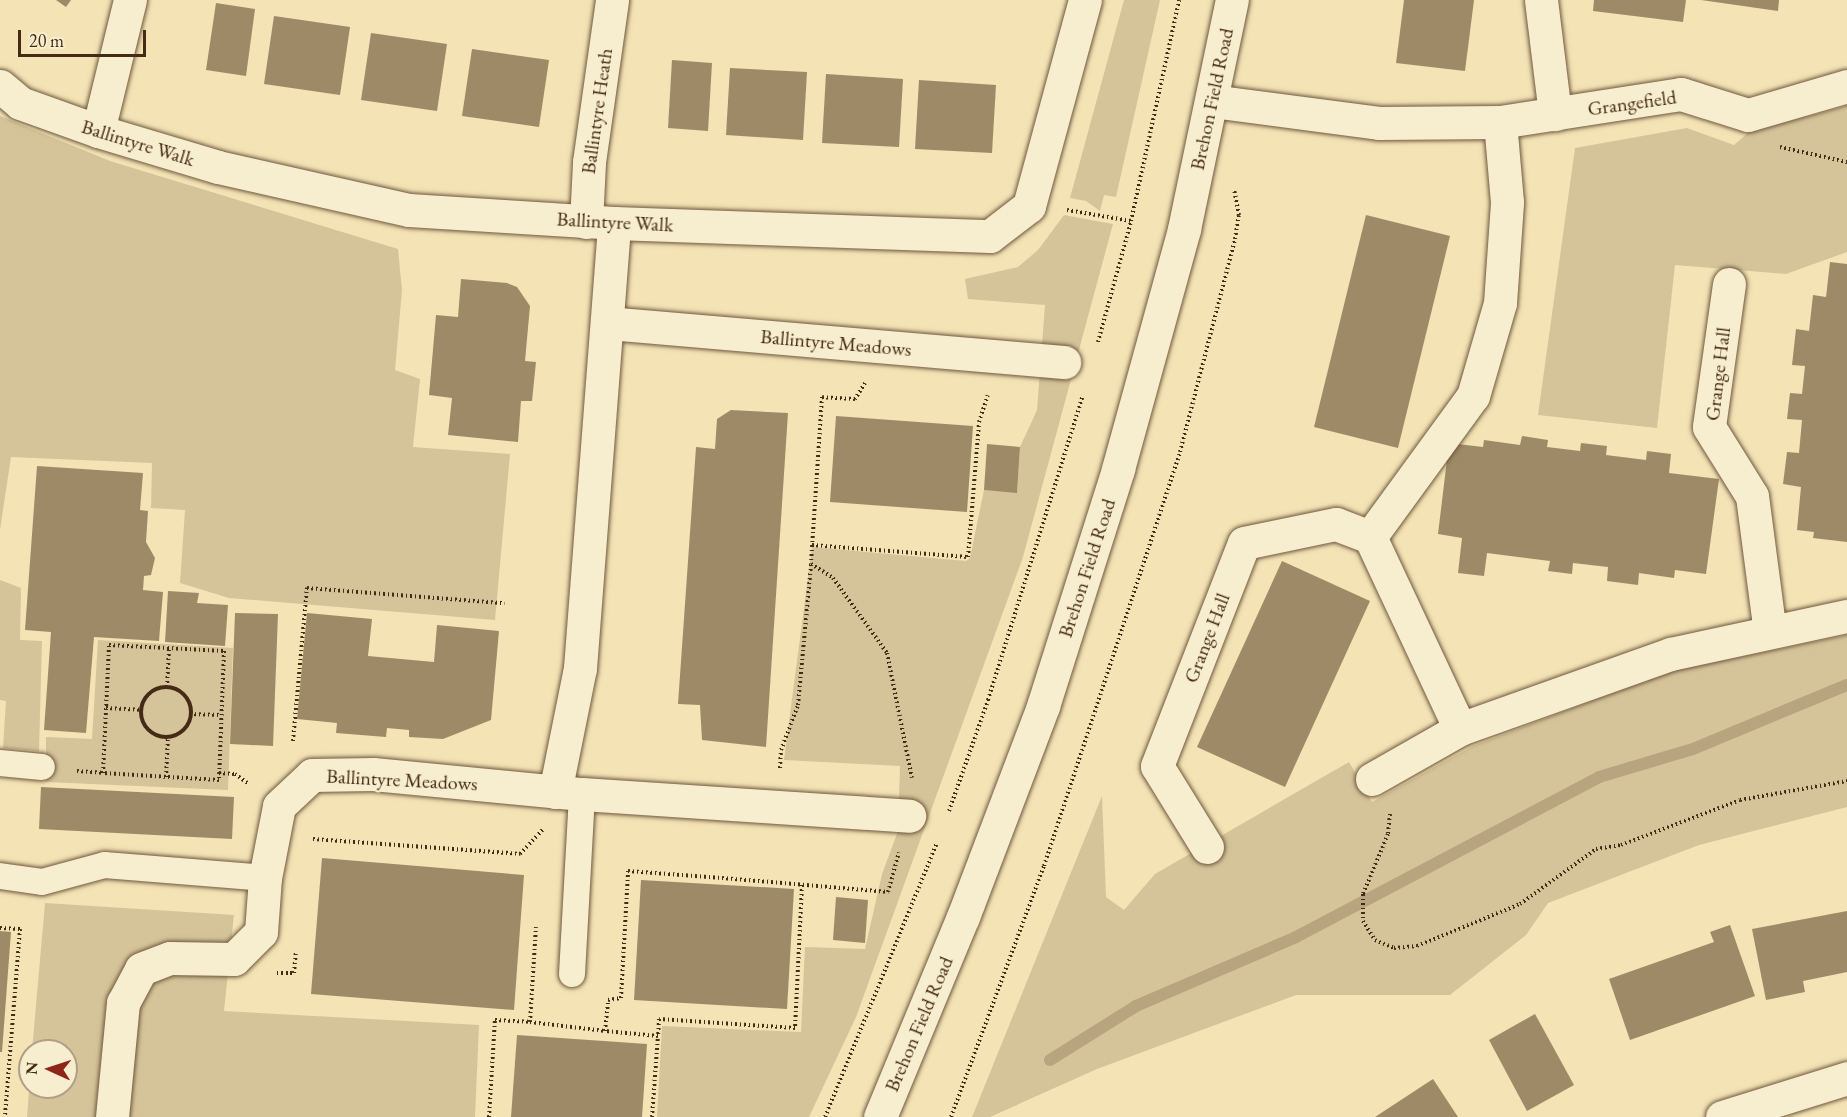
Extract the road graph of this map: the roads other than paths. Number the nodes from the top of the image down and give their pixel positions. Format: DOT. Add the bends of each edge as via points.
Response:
graph roads {
  1 [pos="130,0"];
  2 [pos="612,0"];
  3 [pos="1085,0"];
  4 [pos="1232,0"];
  5 [pos="1540,0"];
  6 [pos="0,86"];
  7 [pos="1847,86"];
  8 [pos="1212,101"];
  9 [pos="1555,114"];
  10 [pos="1500,122"];
  11 [pos="98,131"];
  12 [pos="600,222"];
  13 [pos="1729,284"];
  14 [pos="608,323"];
  15 [pos="1064,362"];
  16 [pos="1370,537"];
  17 [pos="1847,616"];
  18 [pos="1770,632"];
  19 [pos="1460,729"];
  20 [pos="0,764"];
  21 [pos="42,767"];
  22 [pos="1373,778"];
  23 [pos="563,802"];
  24 [pos="909,816"];
  25 [pos="1207,848"];
  26 [pos="0,876"];
  27 [pos="265,878"];
  28 [pos="572,974"];
  29 [pos="1847,1078"];
  30 [pos="112,1117"];
  31 [pos="880,1117"];
  32 [pos="1722,1117"];
  1 -- 11 [label="street"];
  2 -- 12 [label="street, Ballintyre Heath" via="588,162"];
  3 -- 12 [label="street, Ballintyre Walk" via="1029,206 990,236"];
  4 -- 8 [label="street, Brehon Field Road"];
  5 -- 9 [label="street"];
  6 -- 11 [label="street, Ballintyre Walk" via="20,104"];
  7 -- 9 [label="street, Grangefield" via="1748,115 1681,94"];
  8 -- 10 [label="street, Grangefield" via="1379,123"];
  8 -- 31 [label="street, Brehon Field Road" via="1154,349 1043,706 963,917"];
  9 -- 10 [label="street, Grangefield"];
  10 -- 16 [label="street" via="1507,202 1500,303 1473,396"];
  11 -- 12 [label="street, Ballintyre Walk" via="218,167 409,210"];
  12 -- 14 [label="street"];
  13 -- 18 [label="street, Grange Hall" via="1709,427 1752,496"];
  14 -- 15 [label="street, Ballintyre Meadows"];
  14 -- 23 [label="street" via="580,668"];
  16 -- 19 [label="street"];
  16 -- 25 [label="street, Grange Hall" via="1336,524 1244,543 1157,766"];
  17 -- 18 [label="street"];
  18 -- 19 [label="street" via="1671,654"];
  19 -- 22 [label="street"];
  20 -- 21 [label="lane"];
  23 -- 24 [label="street, Ballintyre Meadows"];
  23 -- 27 [label="street, Ballintyre Meadows" via="373,774 312,775 279,806"];
  23 -- 28 [label="lane"];
  26 -- 27 [label="lane" via="42,882 105,865"];
  27 -- 30 [label="street, Ballintyre Meadows" via="261,932 234,959 170,958 141,969 123,1003"];
  29 -- 32 [label="street"];
}
